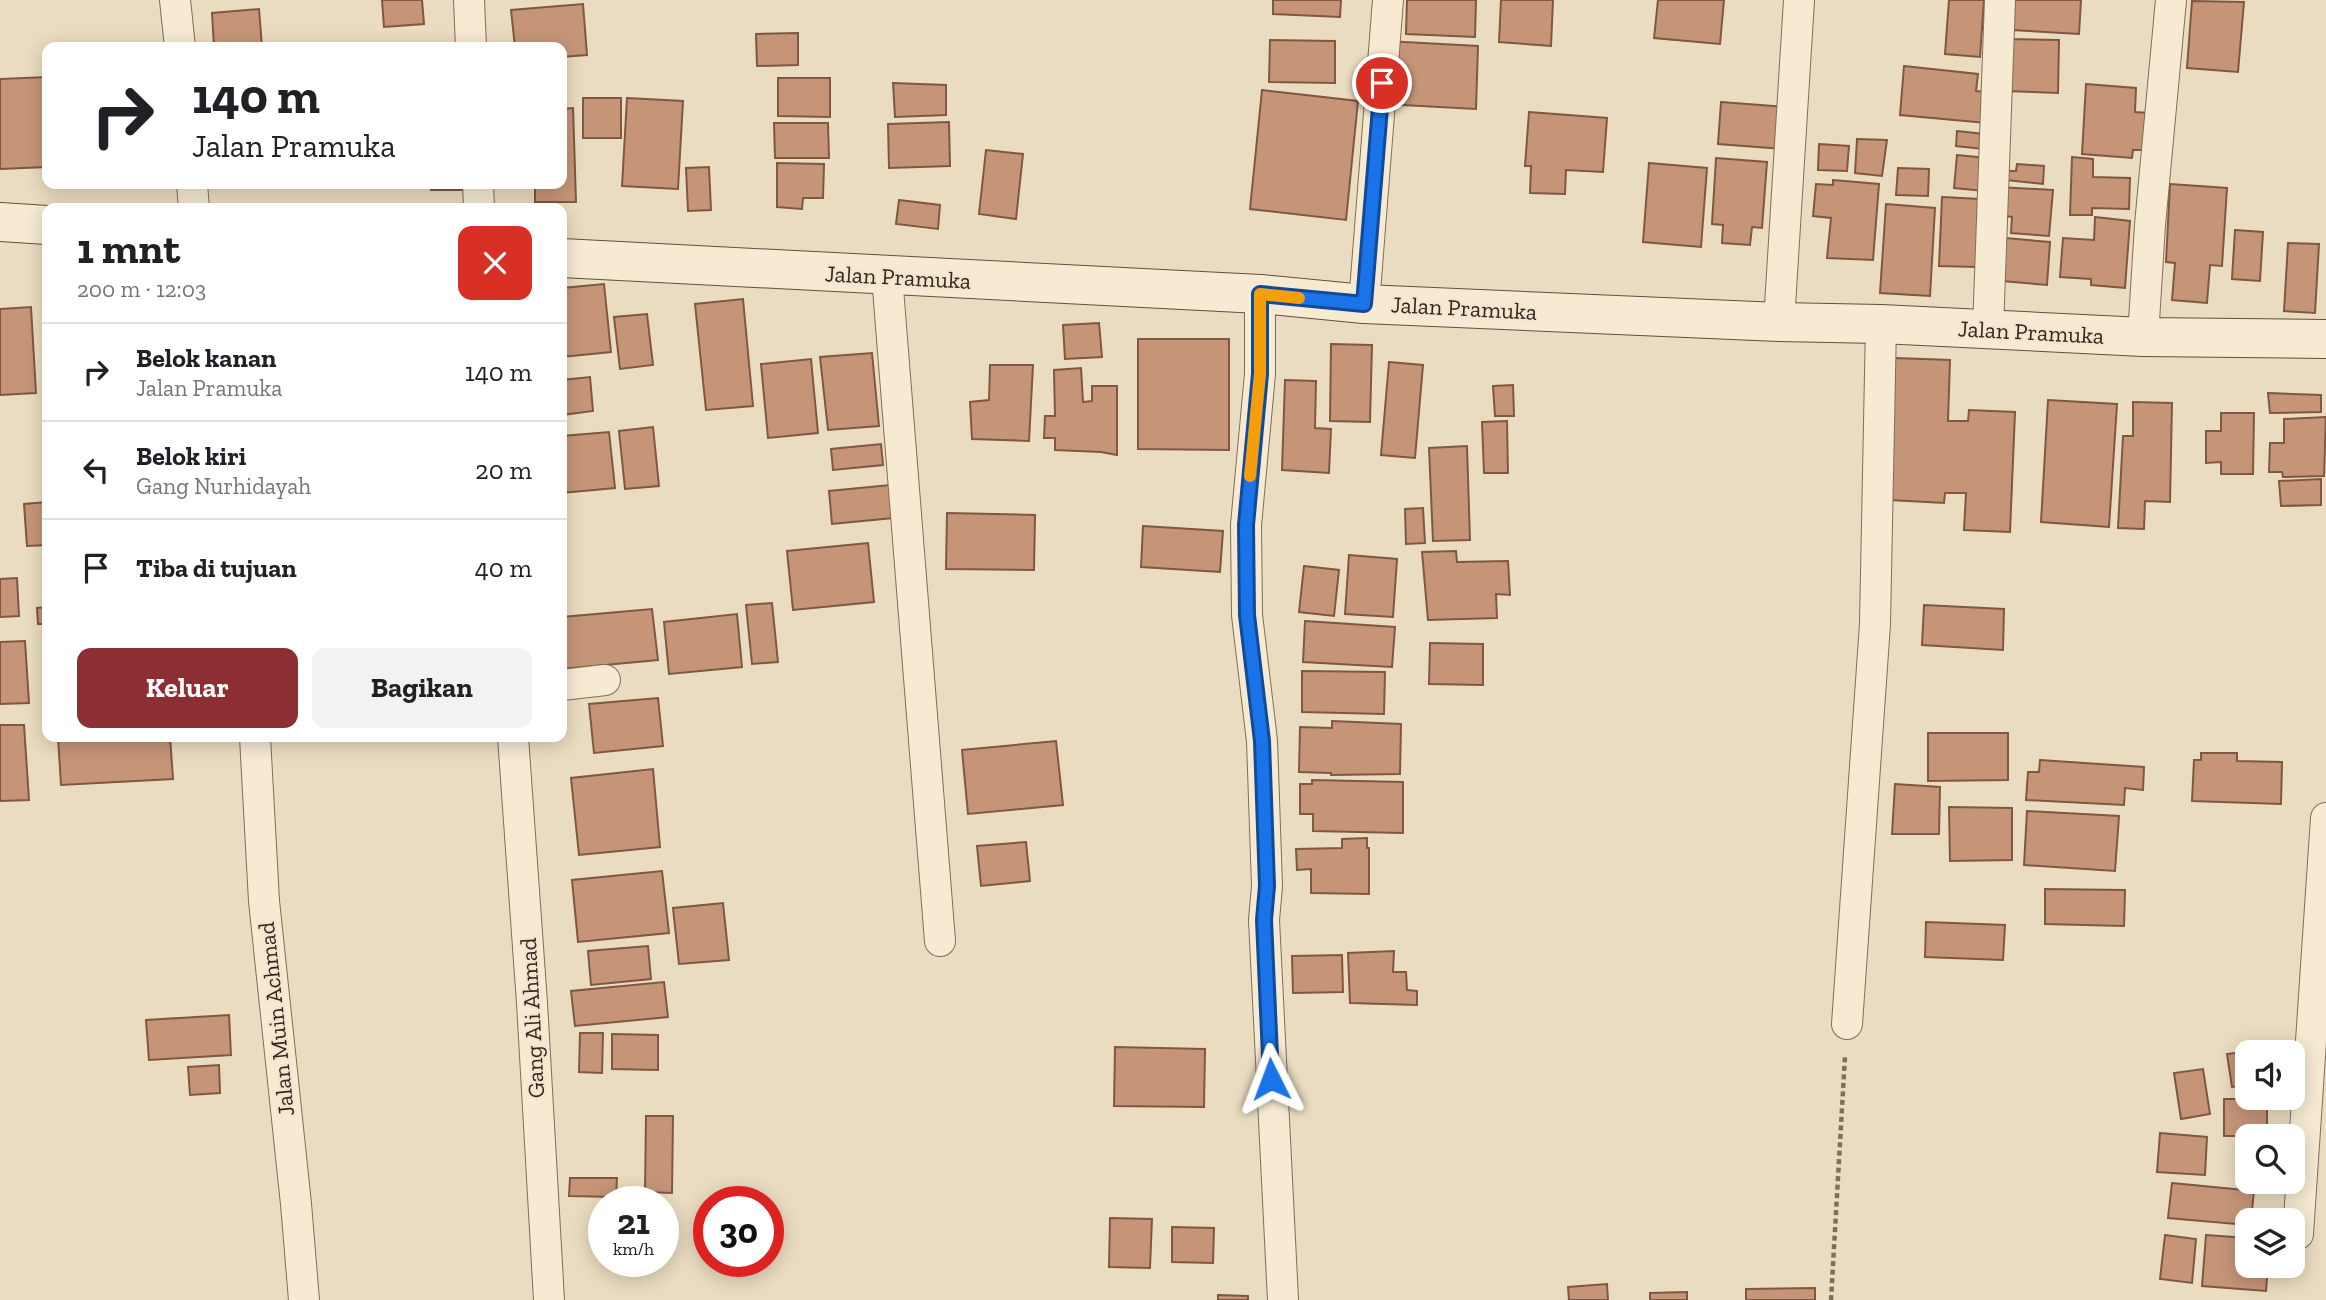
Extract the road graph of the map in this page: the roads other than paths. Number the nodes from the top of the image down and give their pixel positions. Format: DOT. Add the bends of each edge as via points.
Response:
graph roads {
  1 [pos="175,0"];
  2 [pos="469,0"];
  3 [pos="1388,0"];
  4 [pos="1799,0"];
  5 [pos="2000,0"];
  6 [pos="2171,0"];
  7 [pos="179,42"];
  8 [pos="471,42"];
  9 [pos="0,222"];
  10 [pos="42,225"];
  11 [pos="567,258"];
  12 [pos="887,276"];
  13 [pos="1260,294"];
  14 [pos="1364,304"];
  15 [pos="1779,323"];
  16 [pos="1881,324"];
  17 [pos="1988,330"];
  18 [pos="2143,337"];
  19 [pos="2326,339"];
  20 [pos="604,680"];
  21 [pos="567,684"];
  22 [pos="255,742"];
  23 [pos="513,742"];
  24 [pos="2326,818"];
  25 [pos="940,941"];
  26 [pos="1847,1024"];
  27 [pos="2300,1208"];
  28 [pos="304,1300"];
  29 [pos="549,1300"];
  30 [pos="1283,1300"];
  1 -- 7 [label="street"];
  2 -- 8 [label="street"];
  3 -- 14 [label="street"];
  4 -- 15 [label="street"];
  5 -- 17 [label="street"];
  6 -- 18 [label="street"];
  9 -- 10 [label="street"];
  11 -- 12 [label="street, Jalan Pramuka"];
  12 -- 13 [label="street, Jalan Pramuka"];
  12 -- 25 [label="street"];
  13 -- 14 [label="street, Jalan Pramuka"];
  13 -- 30 [label="street" via="1260,374 1246,525 1247,615 1262,741 1264,920"];
  14 -- 15 [label="street, Jalan Pramuka"];
  15 -- 16 [label="street, Jalan Pramuka"];
  16 -- 17 [label="street, Jalan Pramuka"];
  16 -- 26 [label="street" via="1875,624"];
  17 -- 18 [label="street, Jalan Pramuka"];
  18 -- 19 [label="street, Jalan Pramuka"];
  20 -- 21 [label="street"];
  22 -- 28 [label="street, Jalan Muin Achmad" via="264,901"];
  23 -- 29 [label="street, Gang Ali Ahmad"];
  24 -- 27 [label="street"];
}
